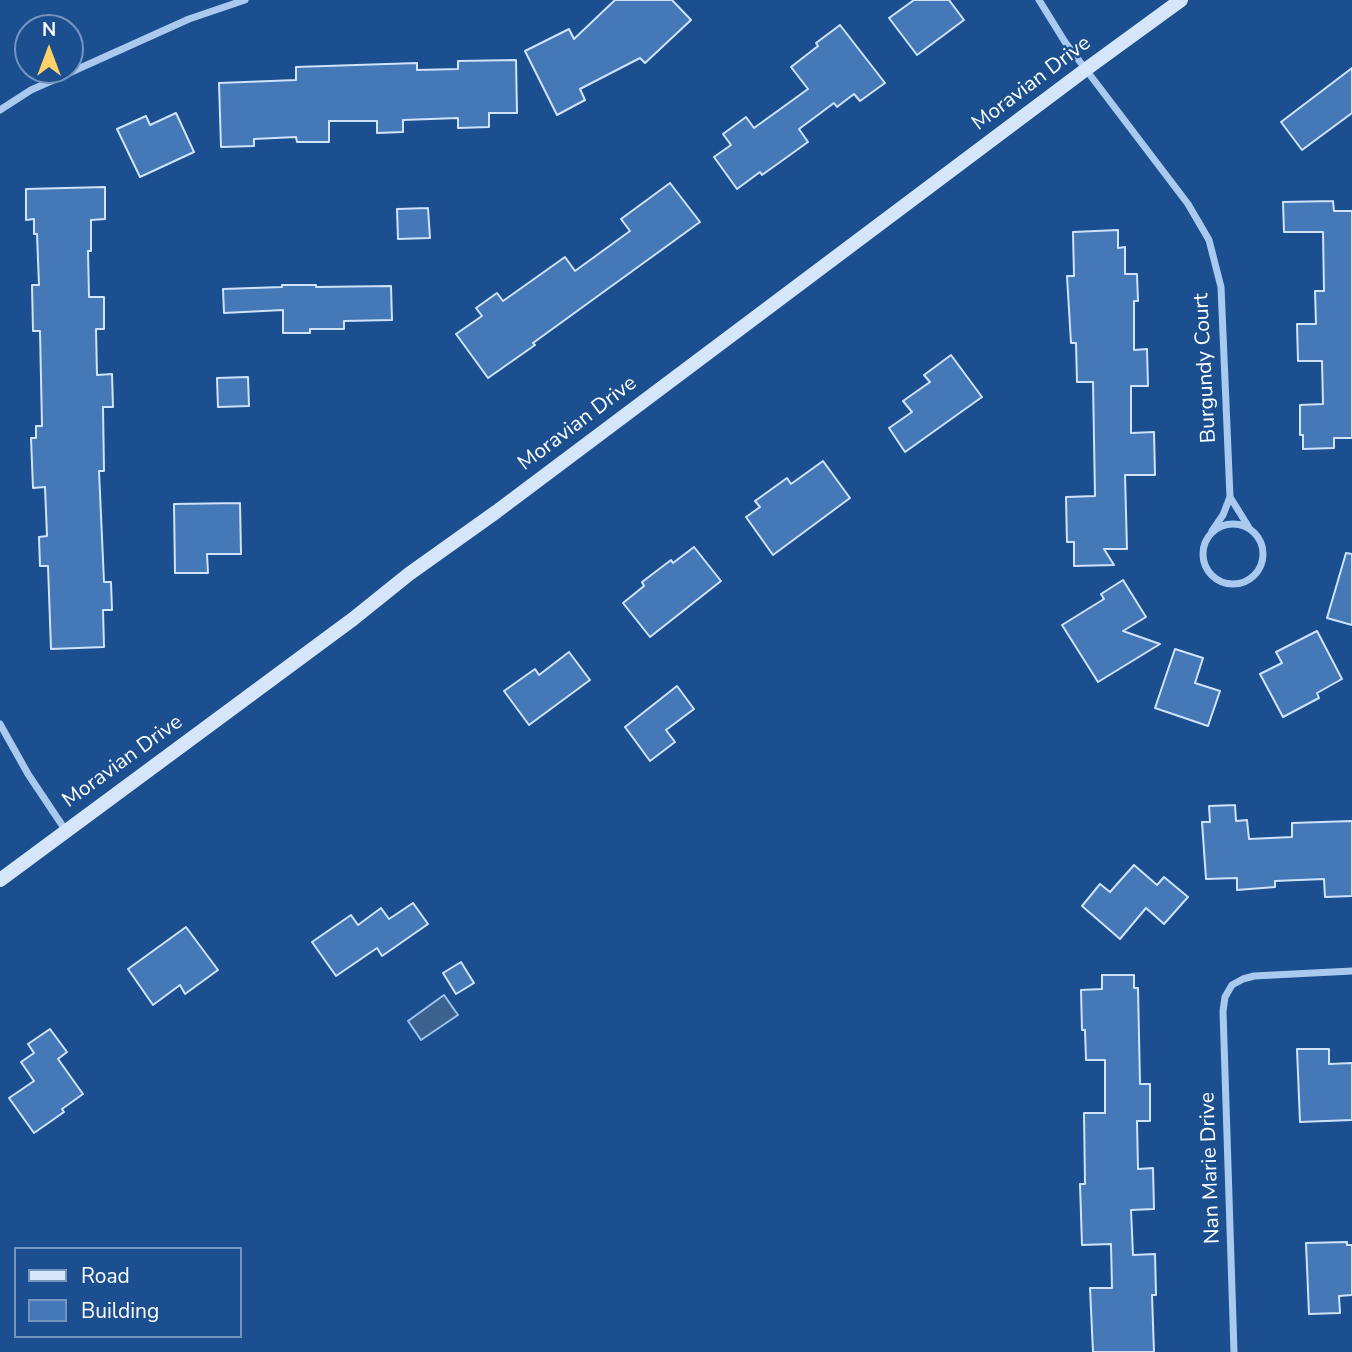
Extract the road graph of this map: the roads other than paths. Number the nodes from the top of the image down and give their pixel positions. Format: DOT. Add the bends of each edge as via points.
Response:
graph roads {
  1 [pos="245,0"];
  2 [pos="1039,0"];
  3 [pos="1181,0"];
  4 [pos="1085,69"];
  5 [pos="0,110"];
  6 [pos="1230,497"];
  7 [pos="1250,529"];
  8 [pos="1212,531"];
  9 [pos="0,724"];
  10 [pos="66,831"];
  11 [pos="0,880"];
  12 [pos="1352,971"];
  13 [pos="1234,1352"];
  1 -- 5 [label="street" via="189,19 82,67"];
  2 -- 4 [label="street, Burgundy Court"];
  3 -- 4 [label="street, Moravian Drive"];
  4 -- 6 [label="street, Burgundy Court" via="1188,204 1209,240 1220,287"];
  4 -- 10 [label="street, Moravian Drive"];
  6 -- 7 [label="street, Burgundy Court"];
  6 -- 8 [label="street, Burgundy Court"];
  7 -- 8 [label="street" via="1231,523"];
  7 -- 8 [label="street, Burgundy Court" via="1262,545 1261,565 1256,574 1238,584 1219,581 1205,567 1202,548"];
  9 -- 10 [label="street"];
  10 -- 11 [label="street, Moravian Drive"];
  12 -- 13 [label="street, Nan Marie Drive" via="1254,976 1232,985 1225,997"];
}
